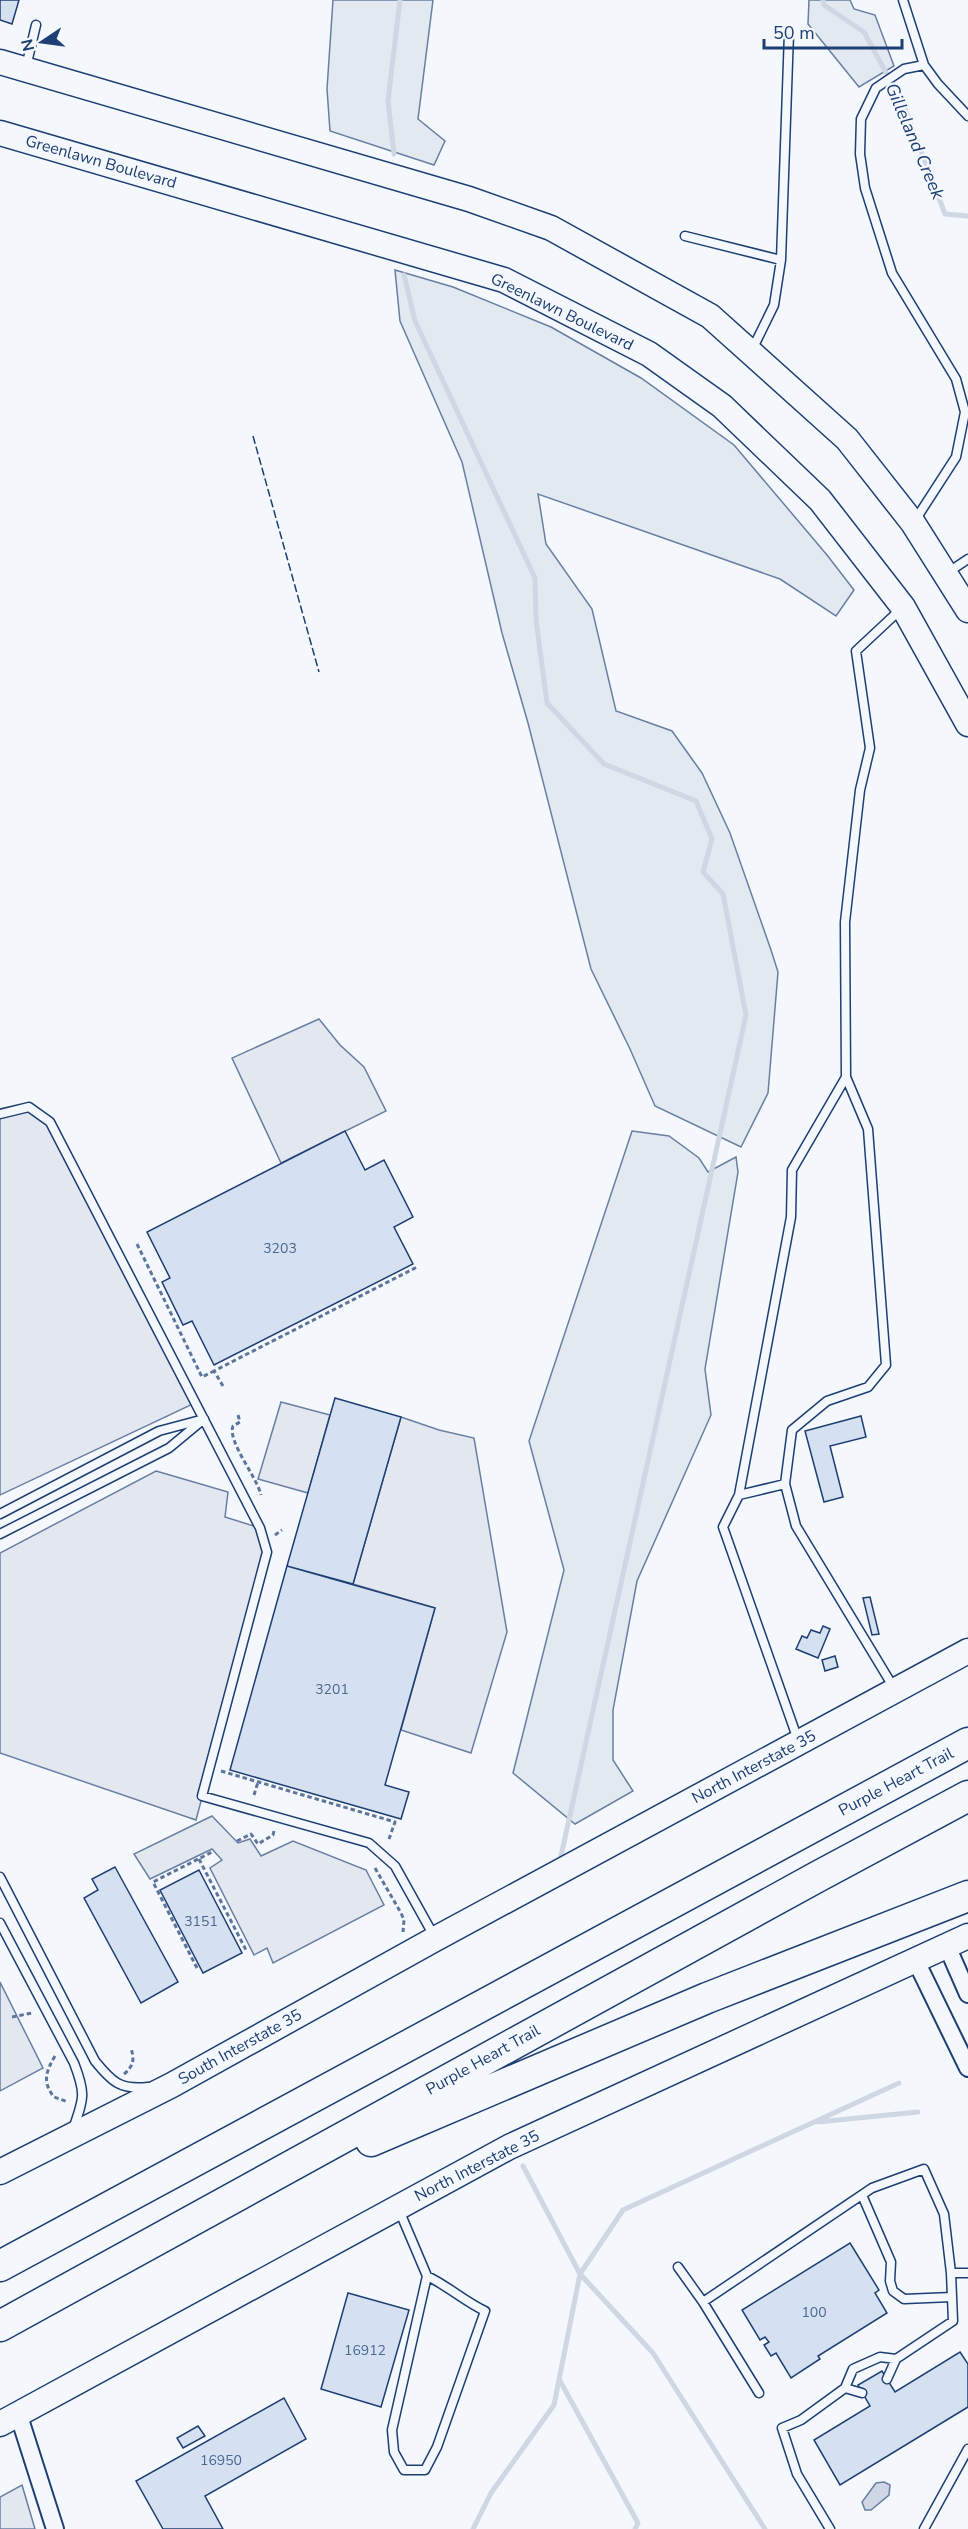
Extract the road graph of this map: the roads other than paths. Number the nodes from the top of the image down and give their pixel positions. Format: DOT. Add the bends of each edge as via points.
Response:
graph roads {
  1 [pos="903,0"];
  2 [pos="36,25"];
  3 [pos="789,33"];
  4 [pos="0,62"];
  5 [pos="924,65"];
  6 [pos="25,70"];
  7 [pos="968,116"];
  8 [pos="0,133"];
  9 [pos="685,236"];
  10 [pos="781,260"];
  11 [pos="751,353"];
  12 [pos="913,523"];
  13 [pos="968,560"];
  14 [pos="946,574"];
  15 [pos="903,607"];
  16 [pos="968,610"];
  17 [pos="968,724"];
  18 [pos="846,1077"];
  19 [pos="0,1114"];
  20 [pos="204,1419"];
  21 [pos="785,1484"];
  22 [pos="739,1495"];
  23 [pos="0,1514"];
  24 [pos="0,1534"];
  25 [pos="968,1652"];
  26 [pos="896,1691"];
  27 [pos="799,1743"];
  28 [pos="962,1746"];
  29 [pos="968,1796"];
  30 [pos="0,1877"];
  31 [pos="968,1896"];
  32 [pos="477,1916"];
  33 [pos="0,1923"];
  34 [pos="435,1939"];
  35 [pos="957,1941"];
  36 [pos="916,1961"];
  37 [pos="968,1994"];
  38 [pos="968,2068"];
  39 [pos="172,2085"];
  40 [pos="69,2138"];
  41 [pos="0,2172"];
  42 [pos="862,2195"];
  43 [pos="216,2207"];
  44 [pos="398,2207"];
  45 [pos="0,2266"];
  46 [pos="678,2266"];
  47 [pos="951,2273"];
  48 [pos="968,2273"];
  49 [pos="427,2276"];
  50 [pos="952,2297"];
  51 [pos="703,2302"];
  52 [pos="0,2326"];
  53 [pos="896,2359"];
  54 [pos="887,2379"];
  55 [pos="844,2388"];
  56 [pos="759,2393"];
  57 [pos="862,2393"];
  58 [pos="9,2418"];
  59 [pos="968,2449"];
  60 [pos="55,2529"];
  61 [pos="830,2529"];
  62 [pos="924,2529"];
  1 -- 5 [label="lane"];
  2 -- 6 [label="lane"];
  3 -- 10 [label="lane"];
  4 -- 6 [label="main road"];
  5 -- 7 [label="lane"];
  5 -- 12 [label="lane" via="904,69 876,88 861,119 860,154 865,188 892,273 956,379 965,412 956,457"];
  6 -- 11 [label="main road" via="458,196 551,228 710,316"];
  8 -- 15 [label="main road, Greenlawn Boulevard" via="504,280 649,354 722,406 813,492"];
  9 -- 10 [label="lane"];
  10 -- 11 [label="lane" via="774,306"];
  11 -- 12 [label="main road" via="847,439"];
  12 -- 14 [label="main road"];
  13 -- 14 [label="lane"];
  14 -- 16 [label="main road"];
  15 -- 17 [label="main road, Greenlawn Boulevard"];
  15 -- 18 [label="lane" via="856,651 870,748 860,790 845,922"];
  18 -- 21 [label="lane" via="868,1129 886,1365 868,1387 827,1401 792,1430"];
  18 -- 22 [label="lane" via="792,1170 791,1217"];
  19 -- 20 [label="lane" via="29,1107 50,1122"];
  20 -- 23 [label="lane" via="159,1431"];
  20 -- 24 [label="lane" via="169,1448"];
  20 -- 34 [label="lane" via="260,1528 267,1552 202,1796 369,1842 395,1866"];
  21 -- 22 [label="lane"];
  21 -- 26 [label="lane" via="796,1526"];
  22 -- 27 [label="lane" via="723,1527"];
  25 -- 26 [label="main road, North Interstate 35"];
  26 -- 27 [label="main road, North Interstate 35"];
  27 -- 32 [label="main road, North Interstate 35"];
  28 -- 45 [label="highway, Purple Heart Trail"];
  29 -- 43 [label="highway, Purple Heart Trail"];
  30 -- 39 [label="lane" via="95,2061 111,2081 131,2089"];
  31 -- 43 [label="highway" via="707,1998"];
  32 -- 34 [label="main road, South Interstate 35"];
  33 -- 40 [label="lane" via="81,2082 84,2100"];
  34 -- 39 [label="main road, South Interstate 35"];
  35 -- 36 [label="main road, North Interstate 35"];
  35 -- 37 [label="street"];
  36 -- 38 [label="street"];
  36 -- 44 [label="main road, North Interstate 35" via="509,2147"];
  39 -- 40 [label="main road, South Interstate 35"];
  40 -- 41 [label="main road, South Interstate 35"];
  42 -- 47 [label="lane" via="924,2169 944,2214"];
  42 -- 50 [label="lane" via="891,2262 893,2291 903,2299"];
  42 -- 51 [label="lane"];
  43 -- 52 [label="highway, Purple Heart Trail"];
  44 -- 49 [label="lane"];
  44 -- 58 [label="main road, North Interstate 35"];
  46 -- 51 [label="lane"];
  47 -- 48 [label="lane"];
  47 -- 50 [label="lane"];
  49 -- 49 [label="lane" via="392,2430 394,2452 404,2470 425,2470 437,2447 485,2311"];
  50 -- 53 [label="lane" via="952,2321"];
  51 -- 56 [label="lane"];
  53 -- 54 [label="lane"];
  53 -- 55 [label="lane" via="880,2357 853,2369"];
  55 -- 57 [label="lane"];
  55 -- 61 [label="lane" via="801,2420 782,2428 797,2474"];
  58 -- 60 [label="street"];
  59 -- 62 [label="lane"];
}
